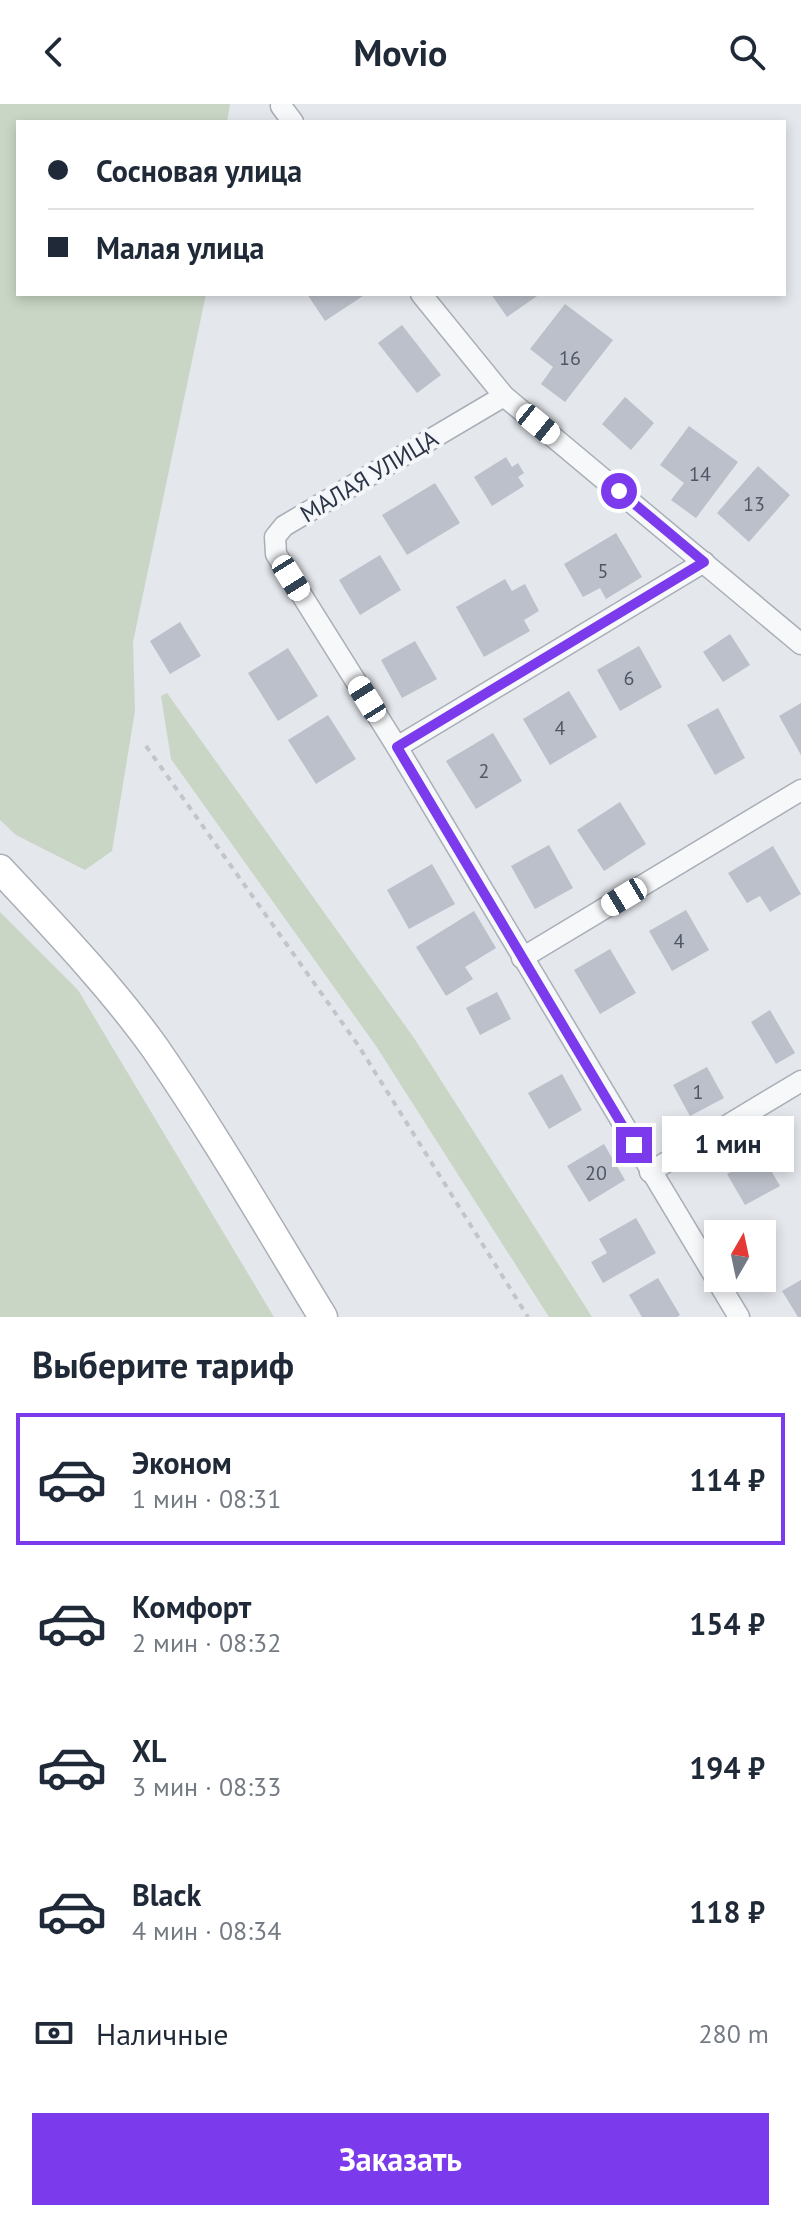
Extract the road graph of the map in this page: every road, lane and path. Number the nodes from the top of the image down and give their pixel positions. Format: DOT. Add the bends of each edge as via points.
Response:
graph roads {
  1 [pos="423,296"];
  2 [pos="504,396"];
  3 [pos="704,562"];
  4 [pos="801,644"];
  5 [pos="146,746"];
  6 [pos="397,747"];
  7 [pos="801,790"];
  8 [pos="0,869"];
  9 [pos="522,958"];
  10 [pos="801,1081"];
  11 [pos="650,1172"];
  12 [pos="323,1317"];
  13 [pos="528,1317"];
  14 [pos="739,1317"];
  1 -- 2 [label="street"];
  2 -- 3 [label="street"];
  2 -- 6 [label="street, МАЛАЯ УЛИЦА" via="284,526 275,537 276,554"];
  3 -- 4 [label="street"];
  3 -- 6 [label="street"];
  5 -- 13 [label="path" via="358,1045"];
  6 -- 9 [label="street, МАЛАЯ УЛИЦА"];
  7 -- 9 [label="street"];
  8 -- 12 [label="main road" via="85,960 153,1046"];
  9 -- 11 [label="street, МАЛАЯ УЛИЦА"];
  10 -- 11 [label="street"];
  11 -- 14 [label="street, МАЛАЯ УЛИЦА"];
}
